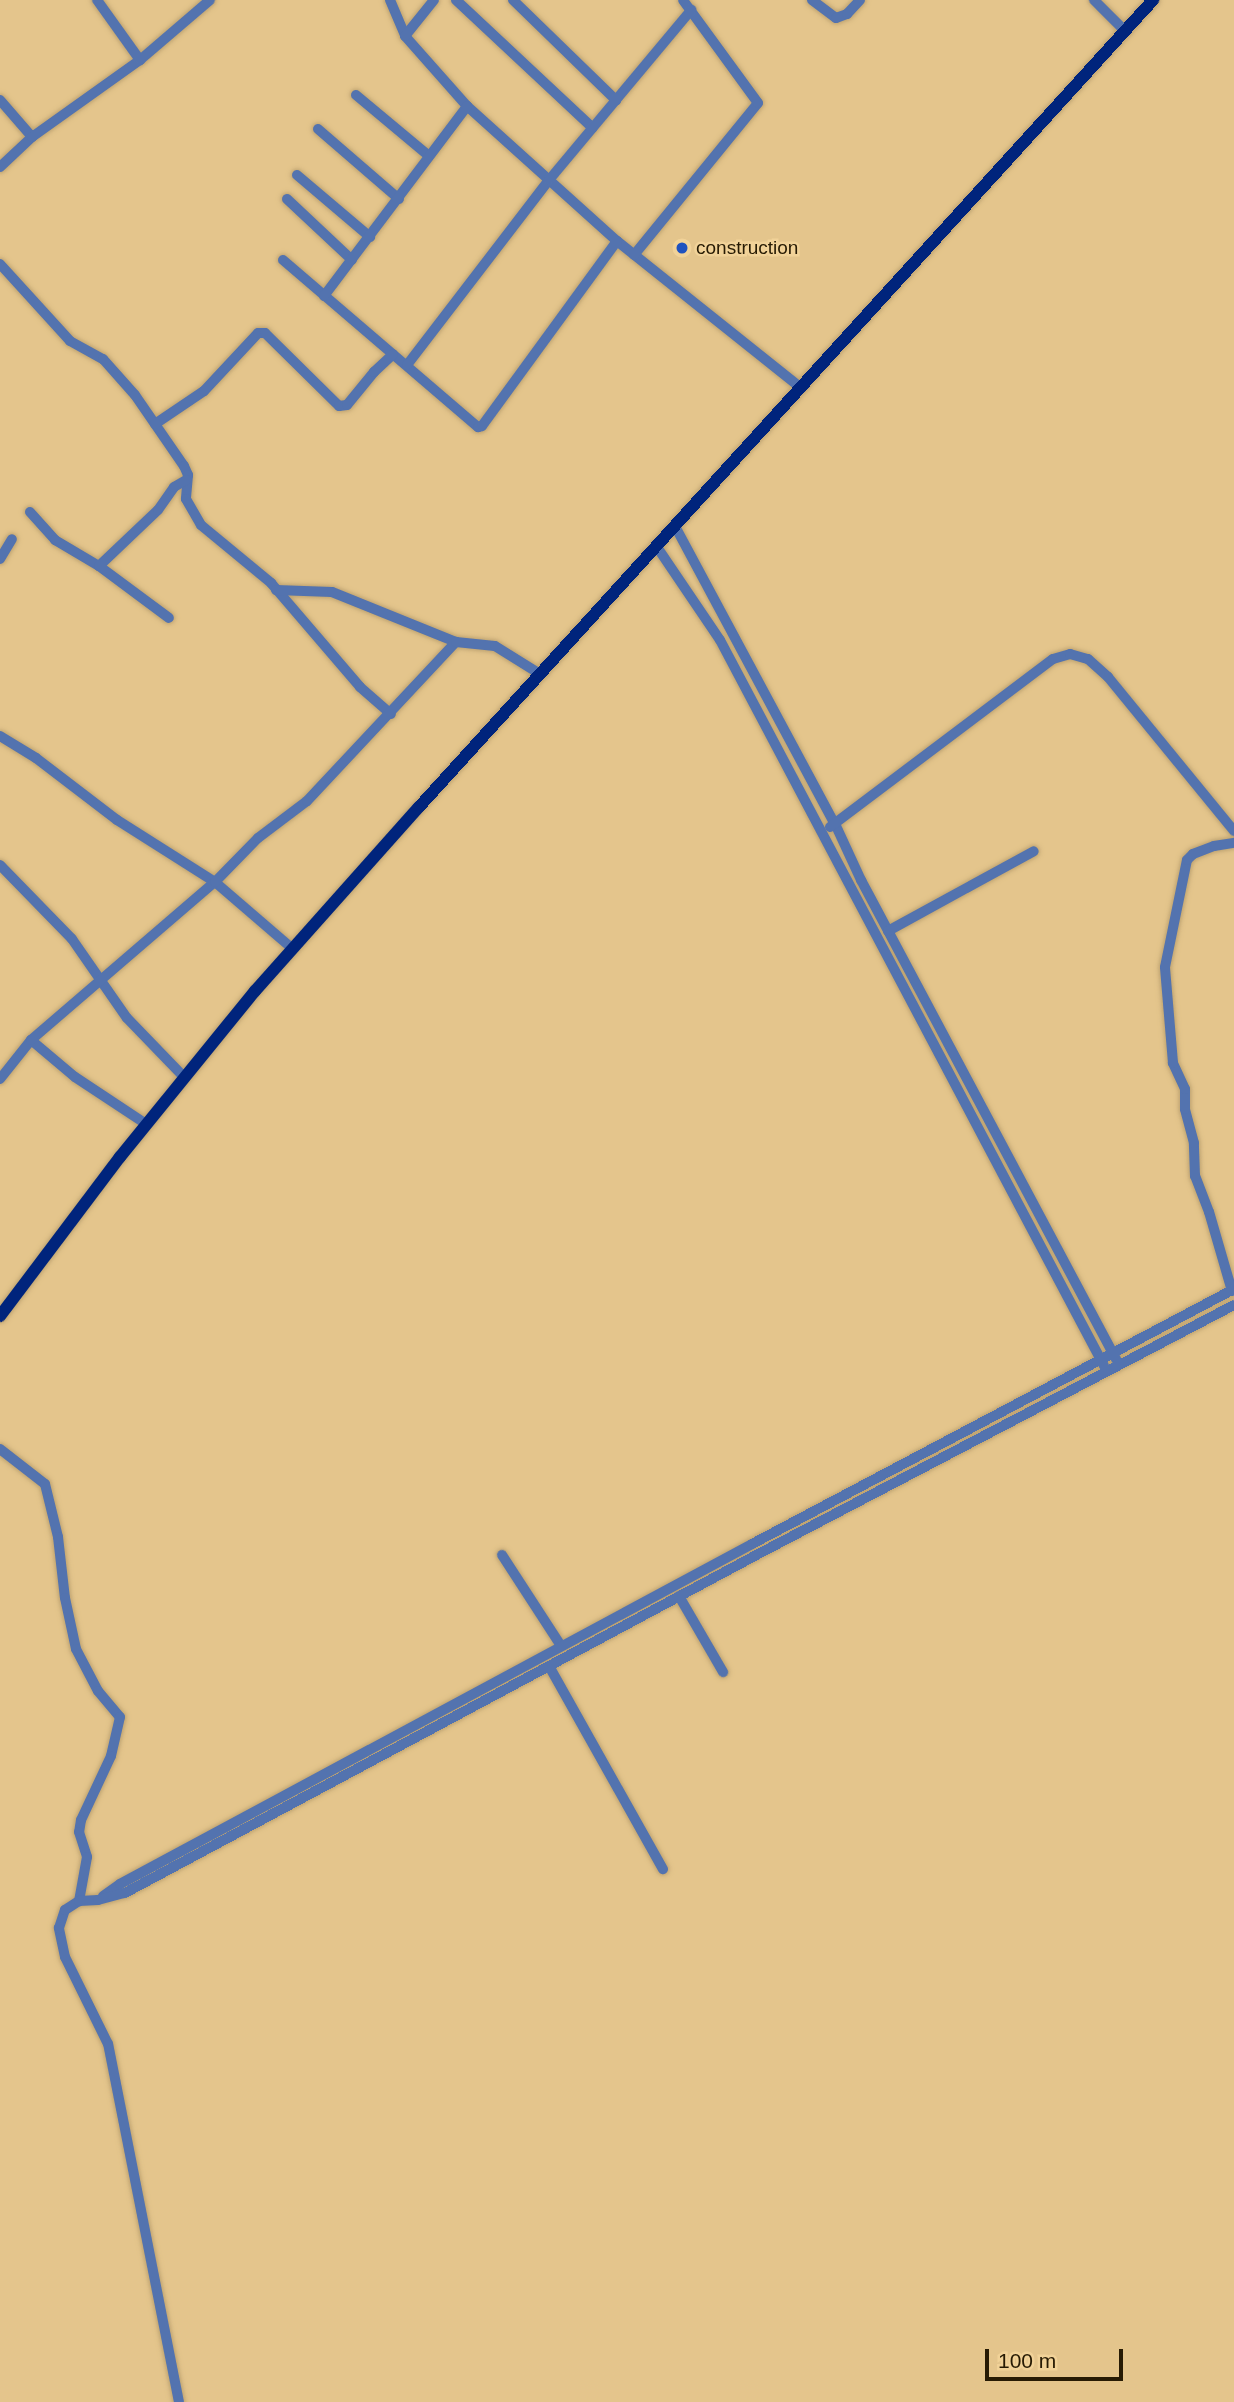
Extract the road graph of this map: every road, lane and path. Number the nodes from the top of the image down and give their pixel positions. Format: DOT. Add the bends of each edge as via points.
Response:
graph roads {
  1 [pos="97,0"];
  2 [pos="210,0"];
  3 [pos="390,0"];
  4 [pos="434,0"];
  5 [pos="456,0"];
  6 [pos="513,0"];
  7 [pos="683,0"];
  8 [pos="812,0"];
  9 [pos="860,0"];
  10 [pos="1094,0"];
  11 [pos="1153,0"];
  12 [pos="691,10"];
  13 [pos="1125,31"];
  14 [pos="405,36"];
  15 [pos="140,60"];
  16 [pos="356,95"];
  17 [pos="0,100"];
  18 [pos="616,100"];
  19 [pos="467,106"];
  20 [pos="593,128"];
  21 [pos="318,129"];
  22 [pos="32,138"];
  23 [pos="429,156"];
  24 [pos="0,167"];
  25 [pos="297,175"];
  26 [pos="550,180"];
  27 [pos="286,199"];
  28 [pos="399,199"];
  29 [pos="370,237"];
  30 [pos="617,241"];
  31 [pos="634,255"];
  32 [pos="283,260"];
  33 [pos="352,260"];
  34 [pos="0,264"];
  35 [pos="324,296"];
  36 [pos="393,354"];
  37 [pos="407,365"];
  38 [pos="802,388"];
  39 [pos="155,424"];
  40 [pos="186,480"];
  41 [pos="30,512"];
  42 [pos="676,528"];
  43 [pos="12,539"];
  44 [pos="657,547"];
  45 [pos="0,559"];
  46 [pos="99,566"];
  47 [pos="276,590"];
  48 [pos="169,618"];
  49 [pos="456,642"];
  50 [pos="540,674"];
  51 [pos="391,714"];
  52 [pos="0,736"];
  53 [pos="836,825"];
  54 [pos="820,830"];
  55 [pos="1234,831"];
  56 [pos="1234,843"];
  57 [pos="1034,851"];
  58 [pos="0,864"];
  59 [pos="215,882"];
  60 [pos="888,931"];
  61 [pos="293,949"];
  62 [pos="98,981"];
  63 [pos="31,1040"];
  64 [pos="184,1077"];
  65 [pos="0,1079"];
  66 [pos="146,1124"];
  67 [pos="1233,1290"];
  68 [pos="1234,1305"];
  69 [pos="0,1315"];
  70 [pos="1113,1354"];
  71 [pos="1101,1361"];
  72 [pos="1119,1365"];
  73 [pos="1107,1372"];
  74 [pos="0,1449"];
  75 [pos="502,1555"];
  76 [pos="679,1596"];
  77 [pos="561,1646"];
  78 [pos="549,1665"];
  79 [pos="723,1672"];
  80 [pos="663,1869"];
  81 [pos="79,1900"];
  82 [pos="98,1900"];
  83 [pos="179,2402"];
  1 -- 15 [label="street"];
  2 -- 15 [label="street"];
  3 -- 14 [label="street"];
  4 -- 14 [label="street"];
  5 -- 20 [label="street"];
  6 -- 18 [label="street"];
  7 -- 12 [label="street"];
  8 -- 9 [label="street" via="836,18 847,15"];
  10 -- 13 [label="street"];
  11 -- 13 [label="main road"];
  12 -- 18 [label="street"];
  12 -- 31 [label="street" via="758,103"];
  13 -- 38 [label="main road"];
  14 -- 19 [label="street"];
  15 -- 22 [label="street"];
  16 -- 23 [label="street"];
  17 -- 22 [label="street"];
  18 -- 20 [label="street"];
  19 -- 23 [label="street"];
  19 -- 26 [label="street"];
  20 -- 26 [label="street"];
  21 -- 28 [label="street"];
  22 -- 24 [label="street"];
  23 -- 28 [label="street"];
  25 -- 29 [label="street"];
  26 -- 30 [label="street"];
  26 -- 37 [label="street"];
  27 -- 33 [label="street"];
  28 -- 29 [label="street"];
  29 -- 33 [label="street"];
  30 -- 31 [label="street"];
  30 -- 37 [label="street" via="482,426 475,425"];
  31 -- 38 [label="street"];
  32 -- 35 [label="street"];
  33 -- 35 [label="street"];
  34 -- 39 [label="street" via="70,341 103,359"];
  35 -- 36 [label="street"];
  36 -- 37 [label="street"];
  36 -- 39 [label="street" via="347,405 339,406 265,333 258,333 204,391"];
  38 -- 42 [label="main road"];
  39 -- 40 [label="street" via="184,466"];
  40 -- 46 [label="street"];
  40 -- 47 [label="street" via="186,499 201,524"];
  41 -- 46 [label="street" via="55,540"];
  42 -- 44 [label="main road"];
  42 -- 53 [label="street"];
  43 -- 45 [label="street"];
  44 -- 50 [label="main road"];
  44 -- 54 [label="street" via="720,640"];
  46 -- 48 [label="street"];
  47 -- 49 [label="street" via="332,592"];
  47 -- 51 [label="street" via="360,687"];
  49 -- 50 [label="street" via="495,646"];
  49 -- 51 [label="street"];
  50 -- 61 [label="main road"];
  51 -- 59 [label="street" via="307,801 258,838"];
  52 -- 59 [label="street"];
  53 -- 54 [label="street"];
  53 -- 55 [label="street" via="1053,659 1070,654 1088,659 1108,677"];
  53 -- 60 [label="street"];
  54 -- 71 [label="street"];
  56 -- 67 [label="street" via="1214,846 1187,860 1165,967 1173,1063 1185,1089 1195,1176"];
  57 -- 60 [label="street"];
  58 -- 62 [label="street" via="72,939"];
  59 -- 61 [label="street"];
  59 -- 62 [label="street"];
  60 -- 70 [label="street"];
  61 -- 64 [label="main road"];
  62 -- 63 [label="street"];
  62 -- 64 [label="street"];
  63 -- 65 [label="street"];
  63 -- 66 [label="street" via="75,1077"];
  64 -- 66 [label="main road"];
  66 -- 69 [label="main road"];
  67 -- 70 [label="street"];
  68 -- 72 [label="street"];
  70 -- 71 [label="street"];
  70 -- 72 [label="street"];
  71 -- 73 [label="street"];
  71 -- 77 [label="street"];
  72 -- 73 [label="street"];
  73 -- 76 [label="street"];
  74 -- 81 [label="street" via="45,1484 76,1649 97,1690 120,1717 111,1755 81,1820 79,1832 87,1857"];
  75 -- 77 [label="street"];
  76 -- 78 [label="street"];
  76 -- 79 [label="street"];
  77 -- 82 [label="street"];
  78 -- 80 [label="street"];
  78 -- 82 [label="street" via="125,1893"];
  81 -- 82 [label="street"];
  81 -- 83 [label="street" via="60,1917 59,1936 108,2044"];
}
